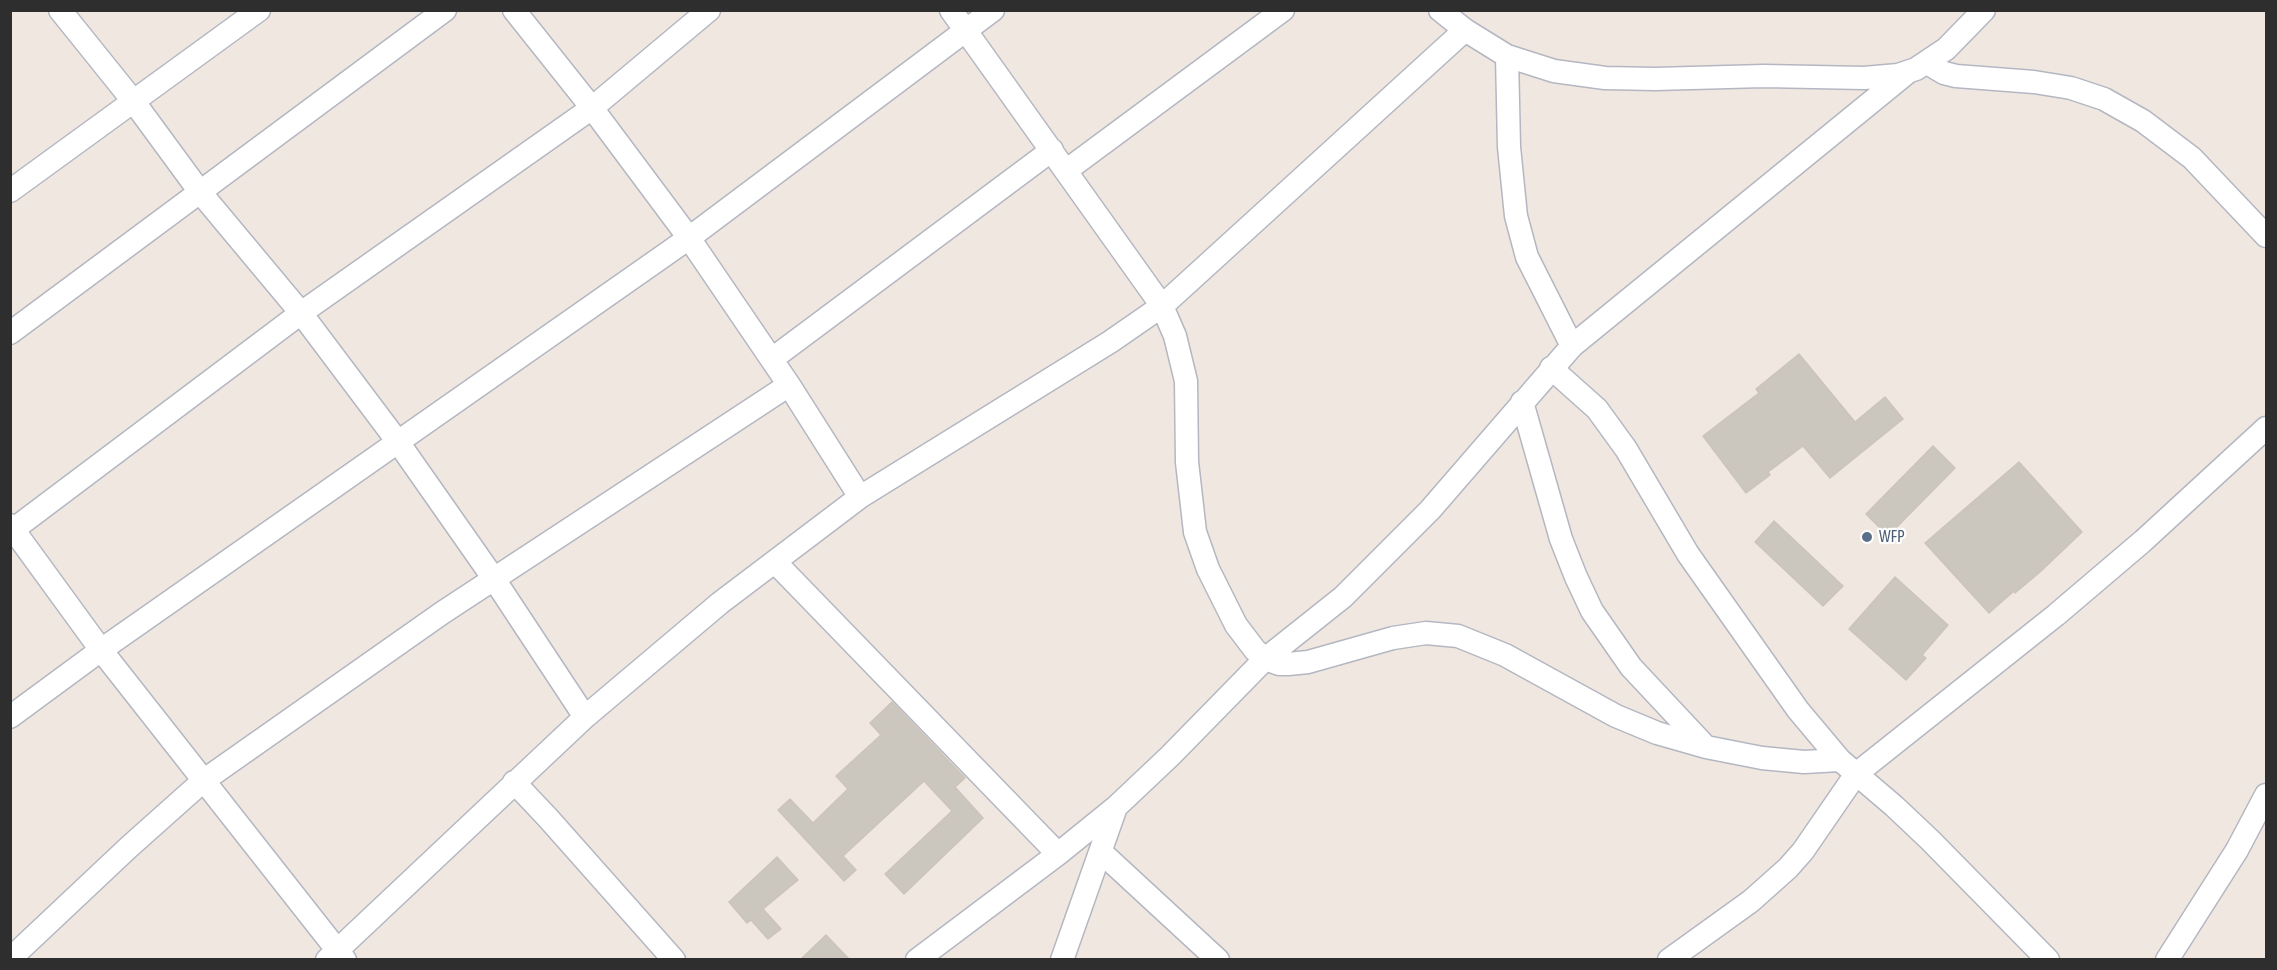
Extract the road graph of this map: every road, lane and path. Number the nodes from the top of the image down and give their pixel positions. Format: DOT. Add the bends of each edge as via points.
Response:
graph roads {
  1 [pos="60,10"];
  2 [pos="259,10"];
  3 [pos="446,10"];
  4 [pos="514,10"];
  5 [pos="709,10"];
  6 [pos="951,10"];
  7 [pos="993,10"];
  8 [pos="1283,10"];
  9 [pos="1440,10"];
  10 [pos="1984,10"];
  11 [pos="1465,30"];
  12 [pos="965,32"];
  13 [pos="1507,56"];
  14 [pos="1918,68"];
  15 [pos="134,102"];
  16 [pos="592,108"];
  17 [pos="1052,150"];
  18 [pos="1066,170"];
  19 [pos="10,191"];
  20 [pos="200,192"];
  21 [pos="2266,236"];
  22 [pos="689,238"];
  23 [pos="1162,306"];
  24 [pos="302,313"];
  25 [pos="10,333"];
  26 [pos="1572,346"];
  27 [pos="772,359"];
  28 [pos="1551,368"];
  29 [pos="789,385"];
  30 [pos="1522,402"];
  31 [pos="2266,428"];
  32 [pos="398,442"];
  33 [pos="860,497"];
  34 [pos="12,529"];
  35 [pos="775,562"];
  36 [pos="494,579"];
  37 [pos="101,650"];
  38 [pos="1265,659"];
  39 [pos="10,717"];
  40 [pos="585,717"];
  41 [pos="1706,747"];
  42 [pos="1848,767"];
  43 [pos="203,781"];
  44 [pos="513,782"];
  45 [pos="1116,807"];
  46 [pos="2264,810"];
  47 [pos="1101,852"];
  48 [pos="1058,854"];
  49 [pos="337,956"];
  50 [pos="10,959"];
  51 [pos="674,960"];
  52 [pos="917,960"];
  53 [pos="1062,960"];
  54 [pos="1218,960"];
  55 [pos="1669,960"];
  56 [pos="2048,960"];
  57 [pos="2167,960"];
  1 -- 15 [label="street"];
  2 -- 15 [label="street"];
  3 -- 20 [label="street"];
  4 -- 16 [label="street"];
  5 -- 16 [label="street"];
  6 -- 12 [label="street"];
  7 -- 12 [label="street"];
  8 -- 18 [label="street"];
  9 -- 11 [label="street"];
  10 -- 14 [label="street" via="1946,49"];
  11 -- 13 [label="street"];
  11 -- 23 [label="street"];
  12 -- 17 [label="street"];
  12 -- 22 [label="street"];
  13 -- 14 [label="street" via="1554,71 1605,78 1864,78 1886,77"];
  13 -- 26 [label="street" via="1509,147 1516,216 1527,257"];
  14 -- 21 [label="street" via="1956,76 2072,88 2104,99 2143,121 2192,158"];
  14 -- 26 [label="street"];
  15 -- 19 [label="street"];
  15 -- 20 [label="street"];
  16 -- 22 [label="street"];
  16 -- 24 [label="street"];
  17 -- 18 [label="street"];
  17 -- 27 [label="street"];
  18 -- 23 [label="street"];
  20 -- 24 [label="street"];
  20 -- 25 [label="street"];
  22 -- 27 [label="street"];
  22 -- 32 [label="street"];
  23 -- 33 [label="street"];
  23 -- 38 [label="street" via="1175,336 1186,381 1187,462 1196,532 1208,569 1236,624"];
  24 -- 32 [label="street"];
  24 -- 34 [label="street"];
  26 -- 28 [label="street"];
  27 -- 29 [label="street"];
  28 -- 30 [label="street"];
  28 -- 42 [label="street" via="1598,410 1626,449 1688,554 1798,710"];
  29 -- 33 [label="street"];
  29 -- 36 [label="street"];
  30 -- 38 [label="street" via="1430,510 1343,597"];
  30 -- 41 [label="street" via="1561,539 1592,611 1631,667"];
  31 -- 42 [label="street" via="2056,615"];
  32 -- 36 [label="street"];
  32 -- 37 [label="street"];
  33 -- 35 [label="street"];
  34 -- 37 [label="street"];
  35 -- 40 [label="street"];
  35 -- 48 [label="street"];
  36 -- 40 [label="street"];
  36 -- 43 [label="street"];
  37 -- 39 [label="street"];
  37 -- 43 [label="street"];
  38 -- 41 [label="street" via="1279,664 1308,662 1393,638 1426,633 1458,636 1505,655 1616,716"];
  38 -- 45 [label="street"];
  40 -- 44 [label="street"];
  41 -- 42 [label="street" via="1762,758"];
  42 -- 55 [label="street" via="1803,851 1788,868 1751,901"];
  42 -- 56 [label="street" via="1930,840"];
  43 -- 49 [label="street"];
  43 -- 50 [label="street"];
  44 -- 49 [label="street"];
  44 -- 51 [label="street"];
  45 -- 47 [label="street"];
  45 -- 48 [label="street"];
  46 -- 57 [label="street"];
  47 -- 53 [label="street"];
  47 -- 54 [label="street"];
  48 -- 52 [label="street"];
}
